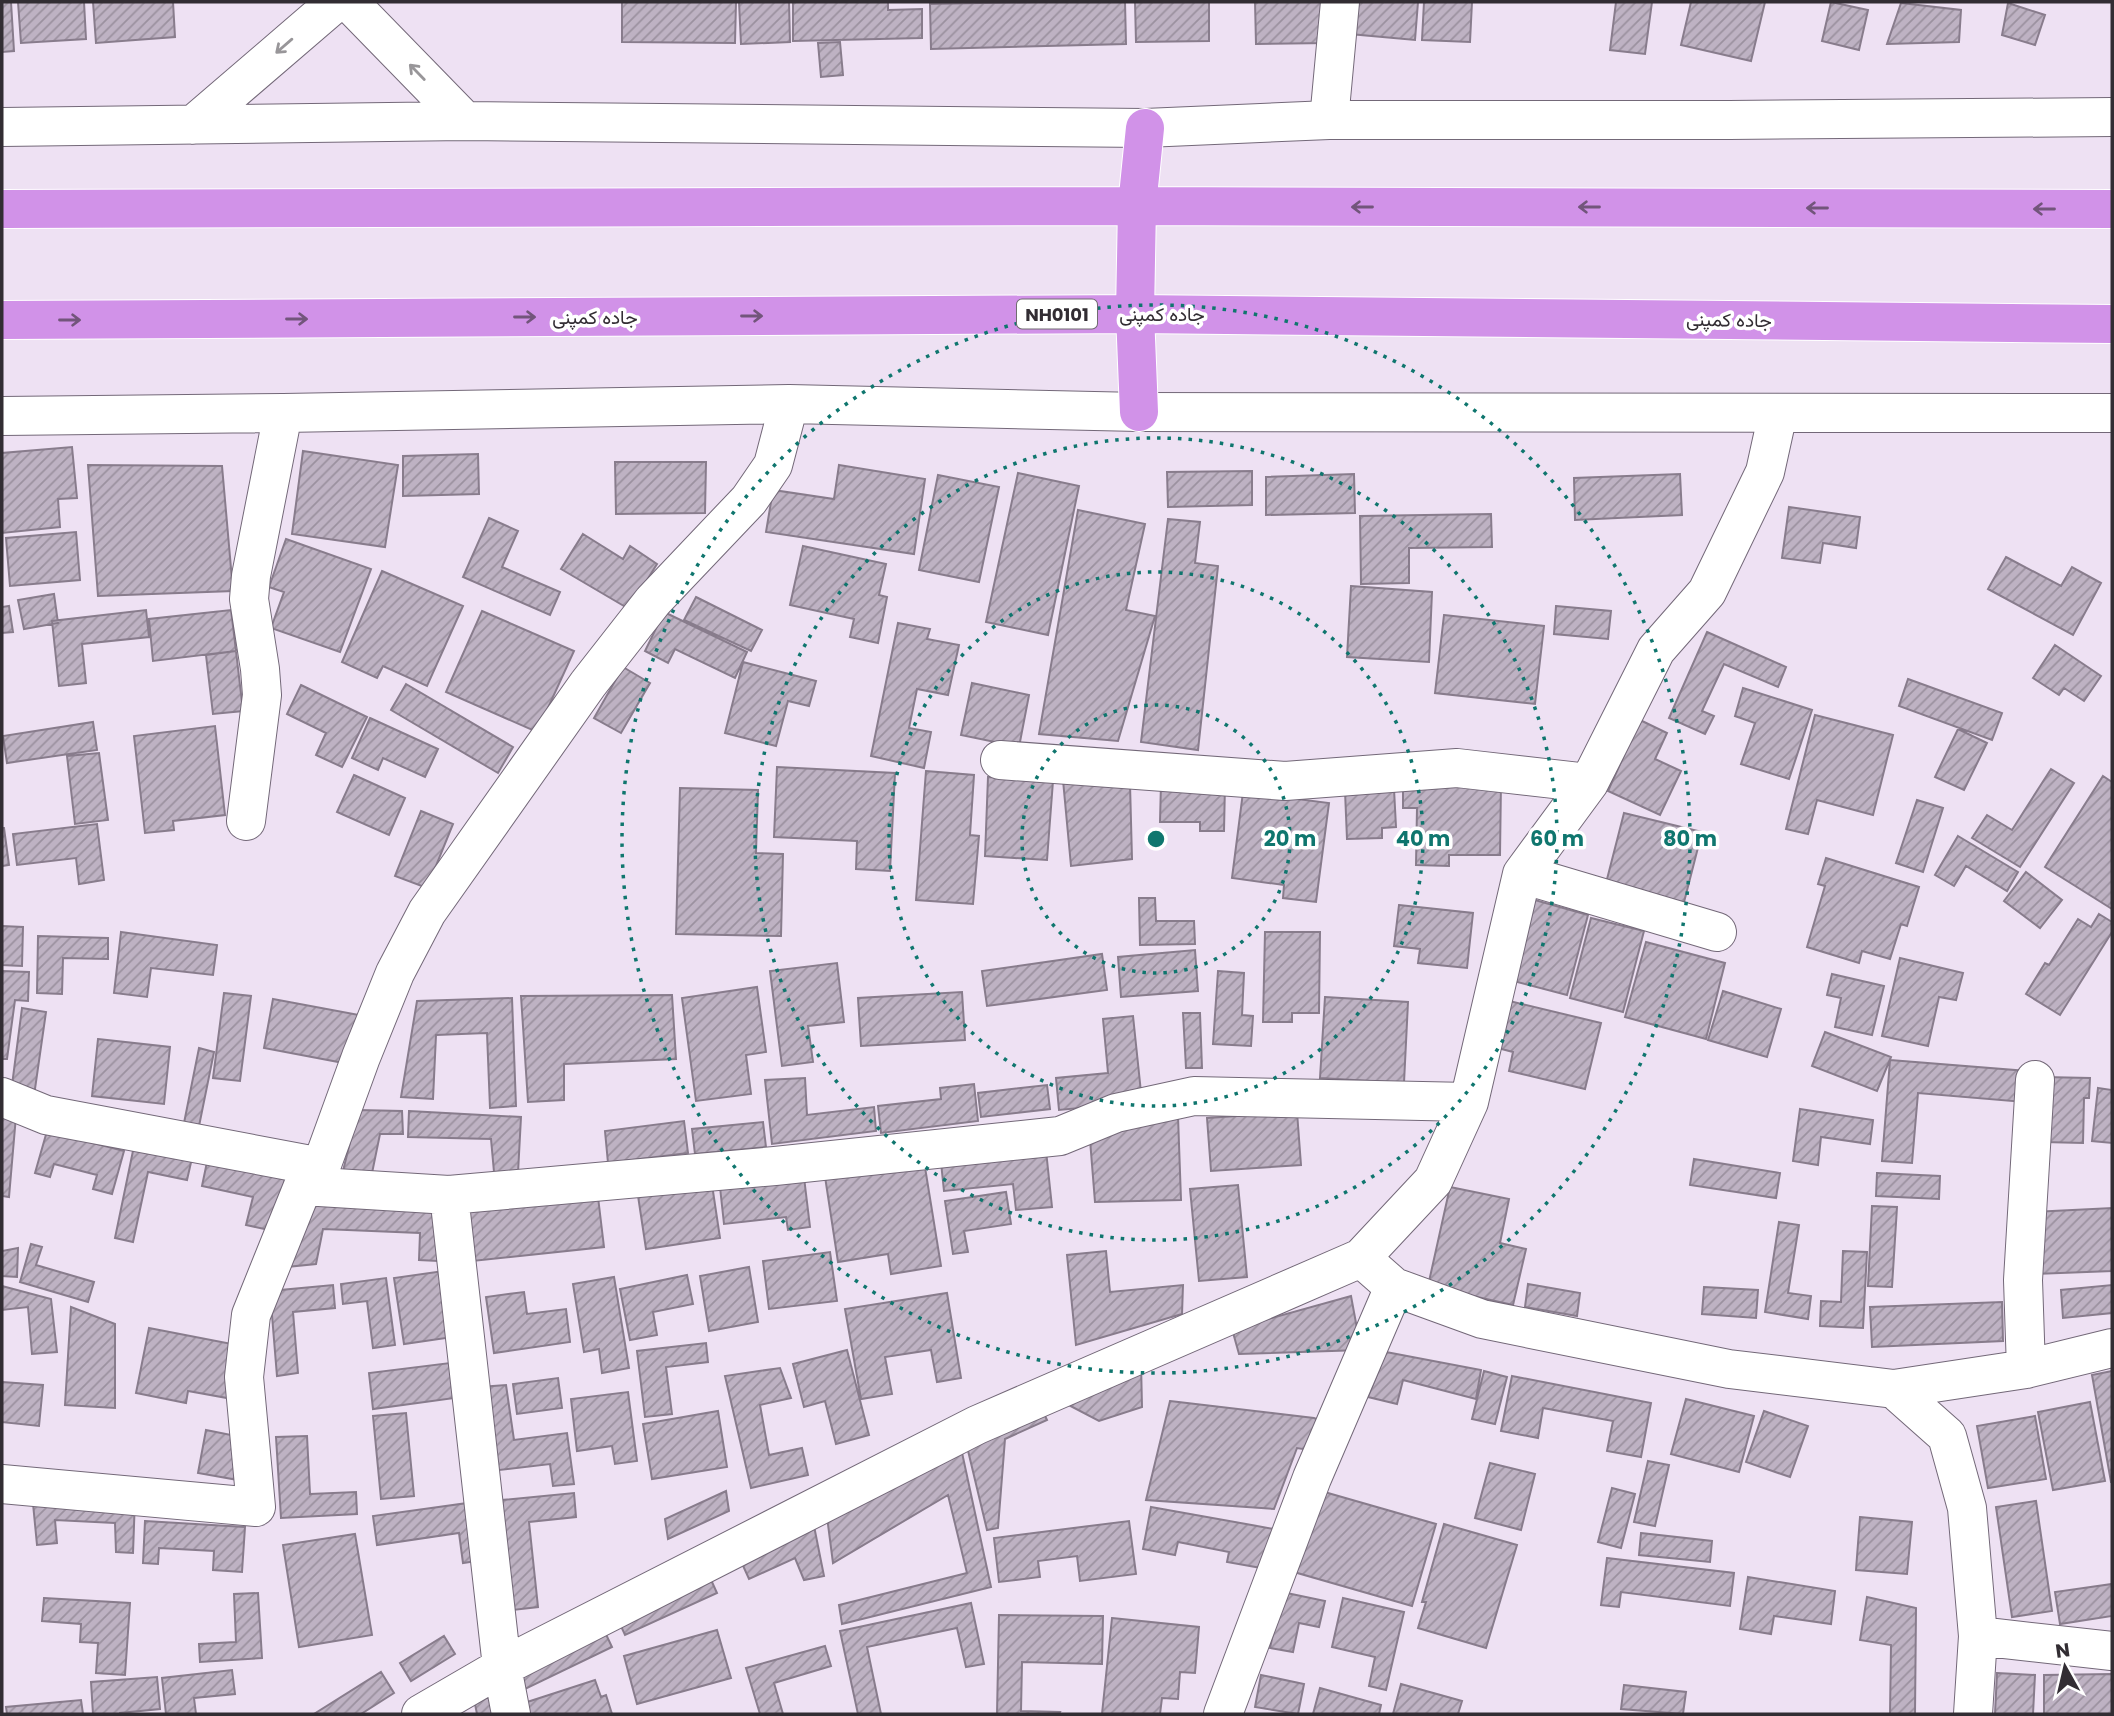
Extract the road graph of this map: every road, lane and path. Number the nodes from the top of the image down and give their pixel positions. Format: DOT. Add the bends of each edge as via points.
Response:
graph roads {
  1 [pos="336,2"];
  2 [pos="349,2"];
  3 [pos="1340,2"];
  4 [pos="2112,117"];
  5 [pos="1329,120"];
  6 [pos="465,121"];
  7 [pos="192,125"];
  8 [pos="2,127"];
  9 [pos="1146,128"];
  10 [pos="1137,206"];
  11 [pos="2,209"];
  12 [pos="2112,209"];
  13 [pos="1135,314"];
  14 [pos="2,320"];
  15 [pos="2112,324"];
  16 [pos="789,404"];
  17 [pos="1139,412"];
  18 [pos="283,413"];
  19 [pos="1778,413"];
  20 [pos="2112,413"];
  21 [pos="2,416"];
  22 [pos="1000,760"];
  23 [pos="1589,783"];
  24 [pos="246,821"];
  25 [pos="1522,874"];
  26 [pos="1717,932"];
  27 [pos="2035,1080"];
  28 [pos="2,1097"];
  29 [pos="1469,1102"];
  30 [pos="312,1177"];
  31 [pos="449,1195"];
  32 [pos="1361,1258"];
  33 [pos="1394,1287"];
  34 [pos="2112,1348"];
  35 [pos="2026,1369"];
  36 [pos="1894,1389"];
  37 [pos="2,1484"];
  38 [pos="1978,1636"];
  39 [pos="2112,1651"];
  40 [pos="502,1667"];
  41 [pos="421,1714"];
  42 [pos="511,1714"];
  43 [pos="1223,1714"];
  44 [pos="1973,1714"];
  1 -- 7 [label="street, one-way"];
  6 -- 2 [label="street, one-way"];
  3 -- 5 [label="street"];
  4 -- 5 [label="street"];
  5 -- 9 [label="street"];
  6 -- 7 [label="street"];
  6 -- 9 [label="street"];
  7 -- 8 [label="street"];
  9 -- 10 [label="highway"];
  10 -- 11 [label="highway"];
  12 -- 10 [label="highway, one-way"];
  10 -- 13 [label="highway"];
  14 -- 13 [label="highway, جاده کمپنی / NH0101, one-way"];
  13 -- 15 [label="highway, جاده کمپنی / NH0101"];
  13 -- 17 [label="highway"];
  16 -- 17 [label="street"];
  16 -- 18 [label="street"];
  16 -- 30 [label="street" via="773,465 749,500 653,601 427,912 395,973"];
  17 -- 19 [label="street"];
  18 -- 21 [label="street"];
  18 -- 24 [label="street" via="251,576 249,599 261,695"];
  19 -- 20 [label="street"];
  19 -- 23 [label="street" via="1765,472 1707,592 1656,650"];
  22 -- 23 [label="street" via="1285,781 1457,768"];
  23 -- 25 [label="street"];
  25 -- 26 [label="street"];
  25 -- 29 [label="street"];
  27 -- 35 [label="street" via="2023,1280"];
  28 -- 30 [label="street" via="46,1115"];
  29 -- 31 [label="street" via="1194,1096 1116,1113 1060,1136"];
  29 -- 32 [label="street" via="1433,1181"];
  30 -- 31 [label="street"];
  30 -- 37 [label="street" via="251,1315 244,1377 256,1507"];
  31 -- 40 [label="street"];
  32 -- 33 [label="street"];
  32 -- 40 [label="street" via="977,1425"];
  33 -- 36 [label="street" via="1482,1318 1729,1369"];
  33 -- 43 [label="street" via="1312,1478"];
  34 -- 35 [label="street"];
  35 -- 36 [label="street"];
  36 -- 38 [label="street" via="1947,1436 1967,1508"];
  38 -- 39 [label="street"];
  38 -- 44 [label="street"];
  40 -- 41 [label="street"];
  40 -- 42 [label="street"];
}
